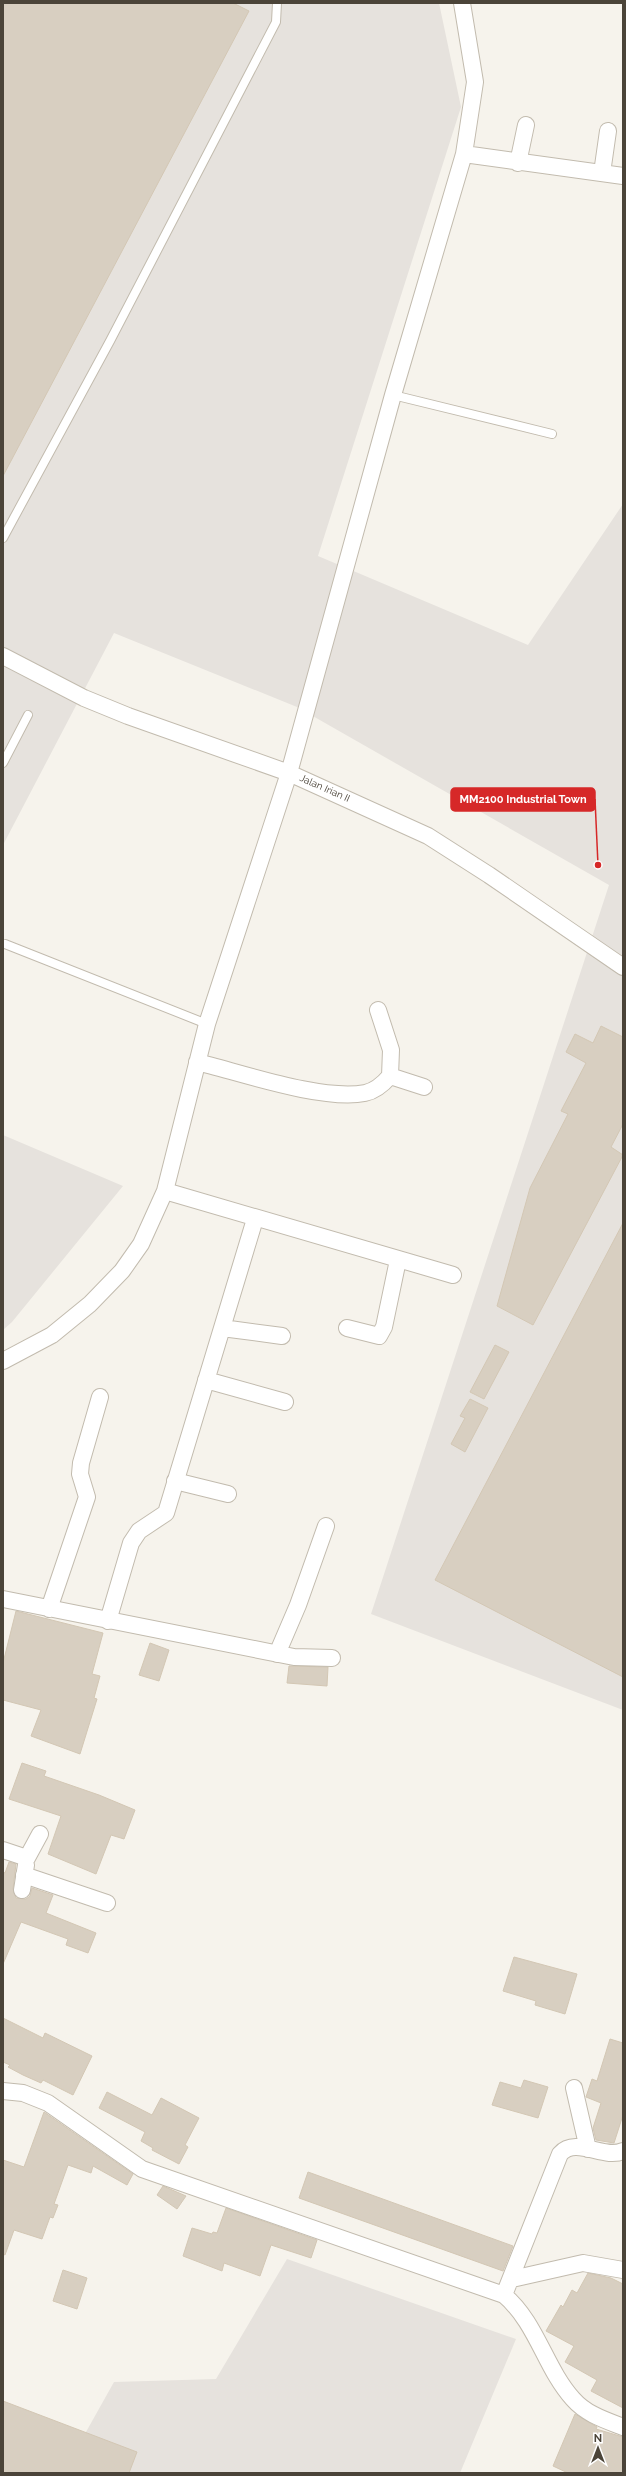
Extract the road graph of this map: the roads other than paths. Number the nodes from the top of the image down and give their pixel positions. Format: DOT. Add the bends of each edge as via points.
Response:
graph roads {
  1 [pos="277,3"];
  2 [pos="462,3"];
  3 [pos="526,125"];
  4 [pos="608,131"];
  5 [pos="464,154"];
  6 [pos="518,163"];
  7 [pos="602,173"];
  8 [pos="623,176"];
  9 [pos="393,395"];
  10 [pos="552,434"];
  11 [pos="4,532"];
  12 [pos="3,656"];
  13 [pos="28,715"];
  14 [pos="3,763"];
  15 [pos="289,773"];
  16 [pos="5,944"];
  17 [pos="623,968"];
  18 [pos="378,1010"];
  19 [pos="207,1024"];
  20 [pos="197,1062"];
  21 [pos="390,1076"];
  22 [pos="424,1087"];
  23 [pos="166,1191"];
  24 [pos="255,1219"];
  25 [pos="398,1260"];
  26 [pos="453,1276"];
  27 [pos="222,1328"];
  28 [pos="347,1328"];
  29 [pos="282,1336"];
  30 [pos="3,1361"];
  31 [pos="206,1380"];
  32 [pos="100,1396"];
  33 [pos="285,1402"];
  34 [pos="175,1481"];
  35 [pos="228,1494"];
  36 [pos="326,1526"];
  37 [pos="3,1599"];
  38 [pos="49,1610"];
  39 [pos="108,1621"];
  40 [pos="277,1654"];
  41 [pos="332,1658"];
  42 [pos="40,1834"];
  43 [pos="3,1850"];
  44 [pos="27,1858"];
  45 [pos="107,1903"];
  46 [pos="574,2088"];
  47 [pos="3,2091"];
  48 [pos="588,2149"];
  49 [pos="623,2151"];
  50 [pos="623,2270"];
  51 [pos="512,2279"];
  52 [pos="504,2295"];
  53 [pos="623,2427"];
  1 -- 11 [label="lane" via="276,22 113,334"];
  2 -- 5 [label="street" via="475,82"];
  3 -- 6 [label="street"];
  4 -- 7 [label="street"];
  5 -- 6 [label="street"];
  5 -- 9 [label="street"];
  6 -- 7 [label="street"];
  7 -- 8 [label="street"];
  9 -- 10 [label="lane"];
  9 -- 15 [label="street"];
  12 -- 15 [label="street, Jalan Irian II" via="84,698"];
  13 -- 14 [label="lane"];
  15 -- 17 [label="street, Jalan Irian II" via="428,836"];
  15 -- 19 [label="street"];
  16 -- 19 [label="lane"];
  18 -- 21 [label="street" via="391,1050"];
  19 -- 20 [label="street"];
  20 -- 21 [label="street" via="315,1091 344,1095 367,1093 384,1084"];
  20 -- 23 [label="street"];
  21 -- 22 [label="street"];
  23 -- 24 [label="street"];
  23 -- 30 [label="street" via="141,1244 122,1271 90,1304 52,1335"];
  24 -- 25 [label="street"];
  24 -- 27 [label="street"];
  25 -- 26 [label="street"];
  25 -- 28 [label="street" via="384,1327 379,1336"];
  27 -- 29 [label="street"];
  27 -- 31 [label="street"];
  31 -- 33 [label="street"];
  31 -- 34 [label="street"];
  32 -- 38 [label="street" via="81,1463 80,1474 87,1496"];
  34 -- 35 [label="street"];
  34 -- 39 [label="street" via="166,1513 139,1531 131,1543"];
  36 -- 40 [label="street" via="298,1605"];
  37 -- 38 [label="street"];
  38 -- 39 [label="street"];
  39 -- 40 [label="street"];
  40 -- 41 [label="street"];
  42 -- 44 [label="street"];
  43 -- 44 [label="street"];
  44 -- 45 [label="street" via="23,1883"];
  46 -- 48 [label="street"];
  47 -- 52 [label="street" via="23,2093 48,2103 142,2169"];
  48 -- 49 [label="street" via="612,2154"];
  48 -- 51 [label="street" via="568,2148 560,2154"];
  50 -- 51 [label="street" via="583,2263"];
  51 -- 52 [label="street"];
  52 -- 53 [label="street" via="524,2316 573,2399 598,2418"];
}
